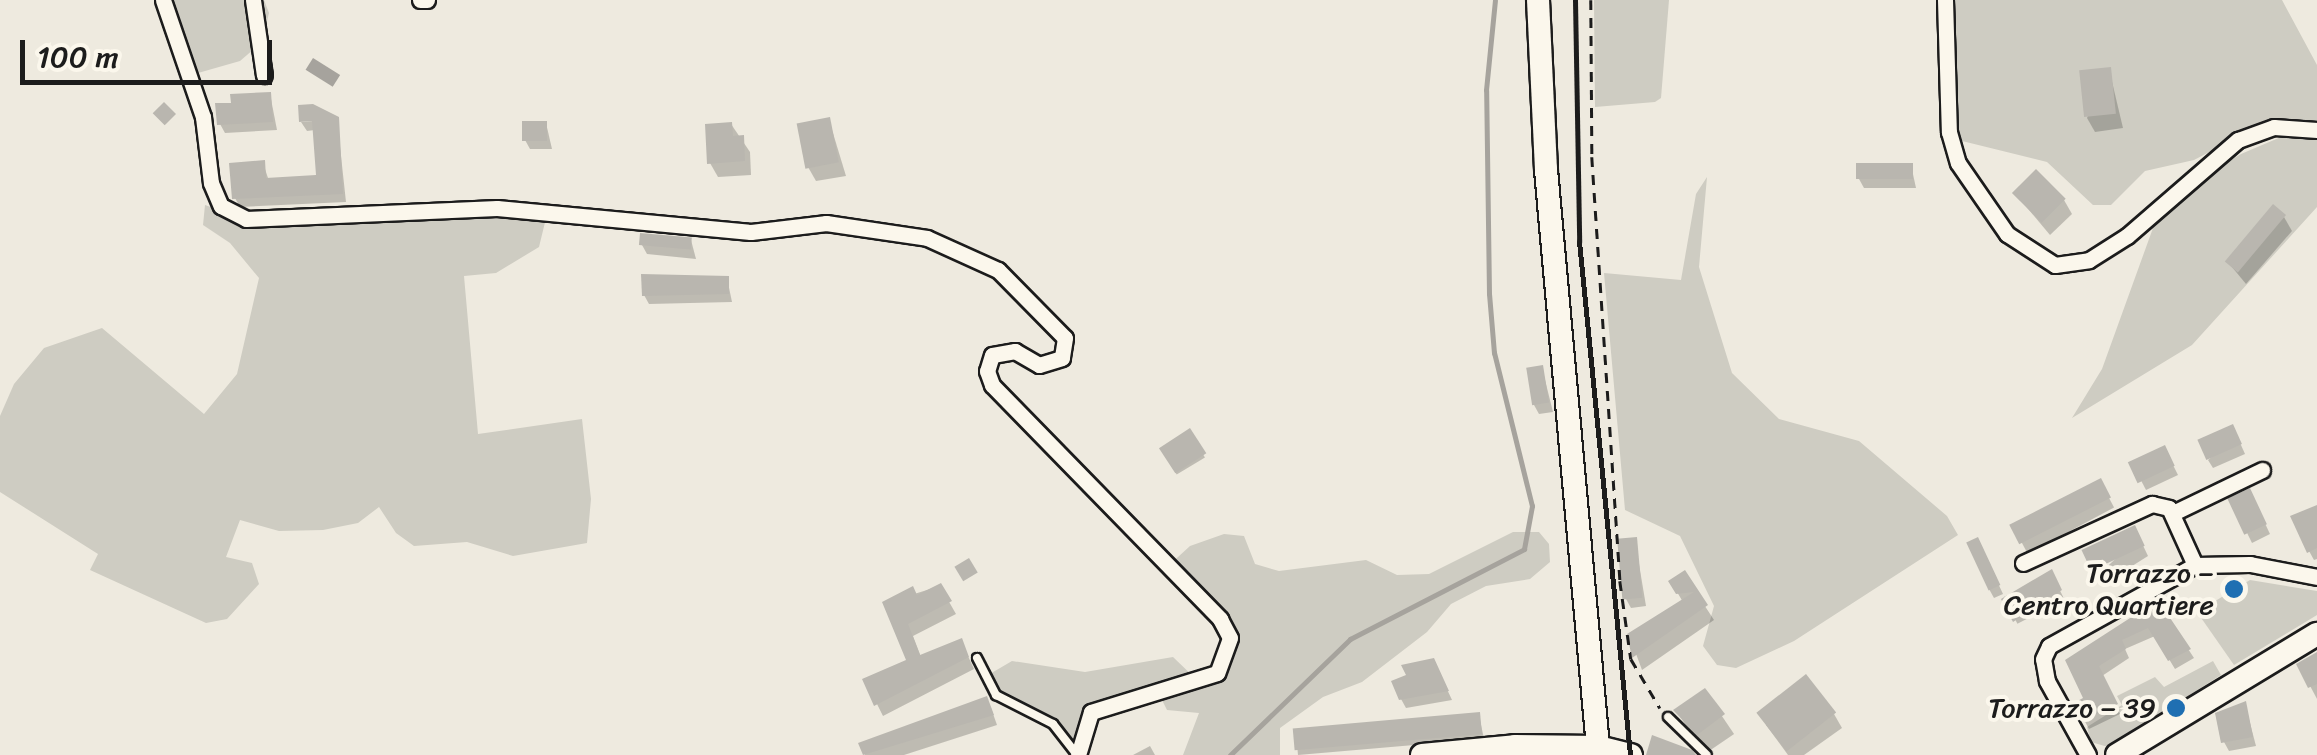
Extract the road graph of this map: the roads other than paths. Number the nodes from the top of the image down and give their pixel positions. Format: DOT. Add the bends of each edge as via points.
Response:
graph roads {
  1 [pos="163,0"];
  2 [pos="253,0"];
  3 [pos="1538,0"];
  4 [pos="1945,0"];
  5 [pos="264,75"];
  6 [pos="2317,130"];
  7 [pos="2262,470"];
  8 [pos="2173,513"];
  9 [pos="2023,563"];
  10 [pos="2195,565"];
  11 [pos="2317,577"];
  12 [pos="2317,634"];
  13 [pos="977,658"];
  14 [pos="1668,717"];
  15 [pos="1598,747"];
  16 [pos="1077,755"];
  17 [pos="1422,755"];
  18 [pos="1630,755"];
  19 [pos="1708,755"];
  20 [pos="2088,755"];
  21 [pos="2117,755"];
  1 -- 16 [label="street" via="203,117 211,183 221,206 246,219 497,208 751,232 826,223 927,238 998,270 1064,338 1062,358 1040,365 1015,351 992,355 986,371 992,385 1220,619 1230,638 1217,673 1092,712"];
  2 -- 5 [label="street"];
  3 -- 15 [label="street" via="1546,170"];
  4 -- 6 [label="street" via="1949,132 1958,164 2007,234 2055,265 2089,260 2127,236 2238,140 2274,128"];
  7 -- 8 [label="street"];
  8 -- 9 [label="street" via="2161,504 2143,506"];
  8 -- 10 [label="street"];
  10 -- 11 [label="street" via="2250,564"];
  10 -- 20 [label="street" via="2045,652 2047,681"];
  12 -- 21 [label="street"];
  13 -- 16 [label="lane" via="996,696 1053,724"];
  14 -- 19 [label="lane"];
  15 -- 17 [label="street"];
  15 -- 18 [label="street"];
}
